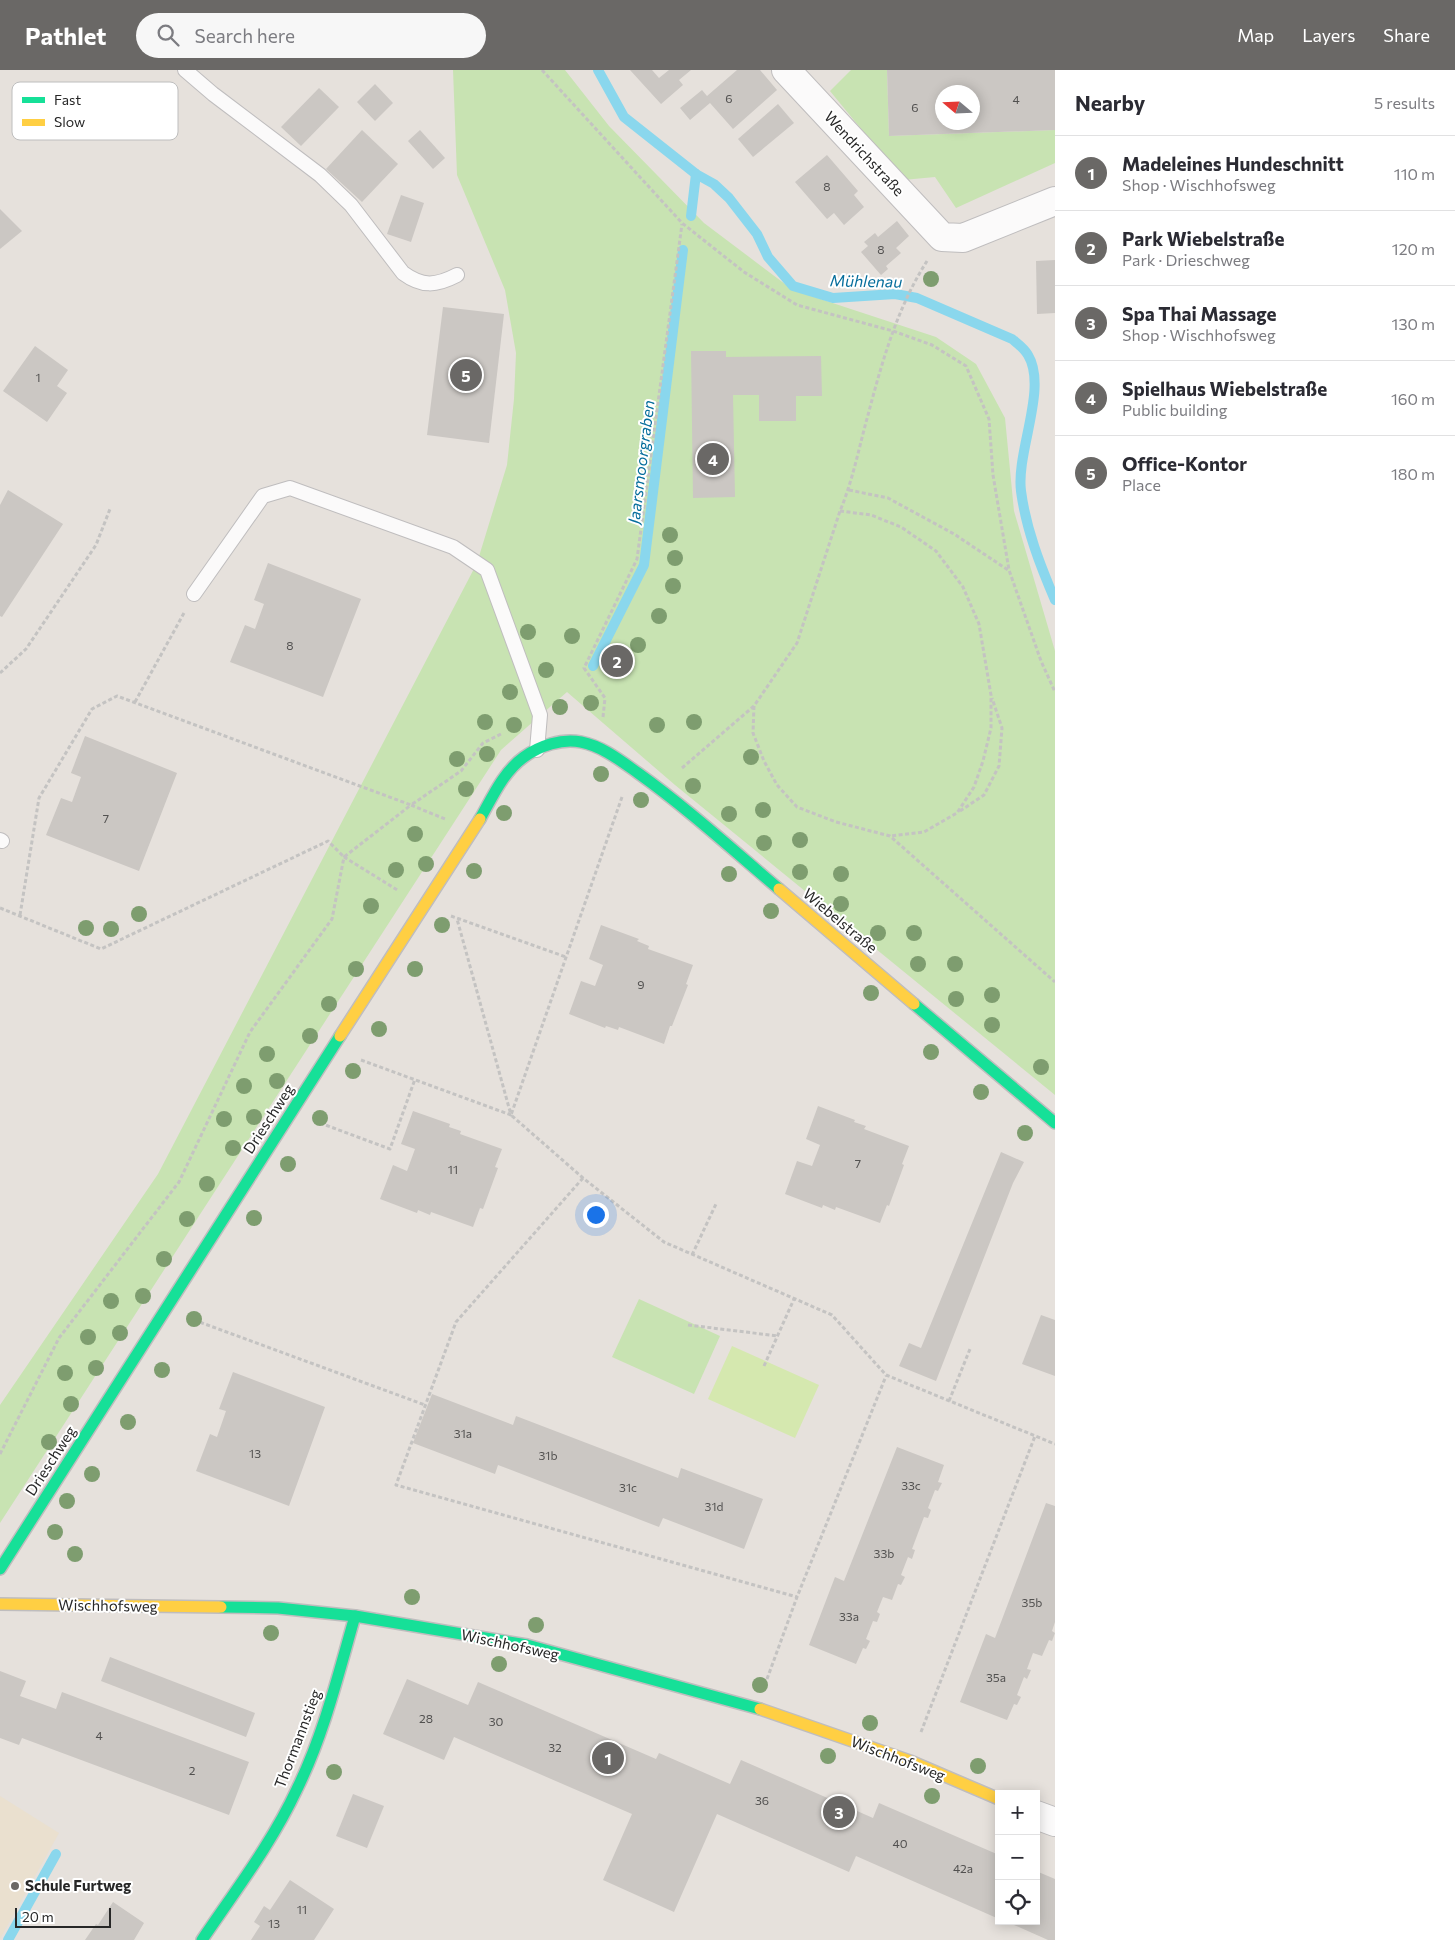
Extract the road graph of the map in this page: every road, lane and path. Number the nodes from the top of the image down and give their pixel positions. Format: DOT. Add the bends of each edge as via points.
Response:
graph roads {
  1 [pos="185,70"];
  2 [pos="542,70"];
  3 [pos="786,70"];
  4 [pos="1055,201"];
  5 [pos="682,223"];
  6 [pos="456,275"];
  7 [pos="914,282"];
  8 [pos="893,331"];
  9 [pos="849,490"];
  10 [pos="110,509"];
  11 [pos="840,511"];
  12 [pos="1009,570"];
  13 [pos="194,594"];
  14 [pos="0,673"];
  15 [pos="1055,692"];
  16 [pos="991,696"];
  17 [pos="135,702"];
  18 [pos="754,706"];
  19 [pos="540,715"];
  20 [pos="600,748"];
  21 [pos="537,750"];
  22 [pos="631,769"];
  23 [pos="658,787"];
  24 [pos="411,805"];
  25 [pos="957,813"];
  26 [pos="473,831"];
  27 [pos="890,836"];
  28 [pos="344,857"];
  29 [pos="423,906"];
  30 [pos="0,908"];
  31 [pos="20,915"];
  32 [pos="457,919"];
  33 [pos="566,958"];
  34 [pos="1055,982"];
  35 [pos="332,1050"];
  36 [pos="415,1079"];
  37 [pos="292,1112"];
  38 [pos="511,1115"];
  39 [pos="1055,1123"];
  40 [pos="583,1178"];
  41 [pos="716,1204"];
  42 [pos="692,1255"];
  43 [pos="794,1299"];
  44 [pos="166,1310"];
  45 [pos="688,1325"];
  46 [pos="778,1336"];
  47 [pos="970,1349"];
  48 [pos="764,1366"];
  49 [pos="886,1375"];
  50 [pos="950,1401"];
  51 [pos="425,1405"];
  52 [pos="1034,1436"];
  53 [pos="1055,1444"];
  54 [pos="0,1454"];
  55 [pos="0,1569"];
  56 [pos="798,1597"];
  57 [pos="0,1604"];
  58 [pos="355,1616"];
  59 [pos="756,1708"];
  60 [pos="910,1761"];
  61 [pos="995,1797"];
  62 [pos="1040,1816"];
  63 [pos="1055,1822"];
  64 [pos="202,1940"];
  1 -- 6 [label="lane" via="320,175 351,205 403,273 414,281 432,284"];
  2 -- 5 [label="path"];
  3 -- 4 [label="street, Wendrichstraße" via="942,237 963,238"];
  5 -- 8 [label="path" via="744,272 797,305"];
  5 -- 20 [label="path" via="637,558 584,668 605,698"];
  7 -- 8 [label="path"];
  8 -- 9 [label="path"];
  8 -- 12 [label="path" via="932,345 966,366 989,419 993,475"];
  9 -- 11 [label="path"];
  9 -- 12 [label="path" via="888,498 954,534"];
  10 -- 14 [label="path" via="96,545 26,649"];
  11 -- 16 [label="path" via="871,515 901,527 936,551 963,587 979,624"];
  11 -- 18 [label="path" via="797,643"];
  12 -- 15 [label="path" via="1040,660"];
  13 -- 17 [label="path"];
  13 -- 19 [label="lane" via="263,496 290,488 453,547 487,570"];
  16 -- 25 [label="path" via="991,728 984,761 974,786"];
  16 -- 25 [label="path" via="1002,728 999,766 984,795"];
  17 -- 24 [label="path"];
  17 -- 31 [label="path" via="117,696 92,709 40,798"];
  18 -- 23 [label="path"];
  18 -- 27 [label="path" via="753,733 764,761 777,785 797,807 836,822"];
  19 -- 21 [label="lane"];
  19 -- 24 [label="path" via="483,743 461,771"];
  20 -- 21 [label="street, Drieschweg" via="569,740"];
  20 -- 22 [label="street, Wiebelstraße"];
  21 -- 26 [label="street, Drieschweg" via="522,758 507,775"];
  22 -- 23 [label="street, Wiebelstraße"];
  22 -- 33 [label="path"];
  23 -- 39 [label="street, Wiebelstraße"];
  24 -- 26 [label="path"];
  24 -- 28 [label="path"];
  25 -- 27 [label="path" via="924,832"];
  26 -- 29 [label="street, Drieschweg"];
  27 -- 34 [label="path"];
  28 -- 29 [label="path"];
  28 -- 31 [label="path" via="328,841 101,949"];
  28 -- 54 [label="path" via="332,919 250,1032 179,1182 59,1338"];
  29 -- 32 [label="path"];
  29 -- 35 [label="street, Drieschweg"];
  30 -- 31 [label="path"];
  32 -- 33 [label="path"];
  32 -- 38 [label="path"];
  33 -- 38 [label="path"];
  35 -- 36 [label="path"];
  35 -- 37 [label="street, Drieschweg"];
  36 -- 37 [label="path" via="390,1149"];
  36 -- 38 [label="path"];
  37 -- 44 [label="street, Drieschweg"];
  38 -- 40 [label="path"];
  40 -- 42 [label="path" via="664,1242"];
  40 -- 51 [label="path" via="456,1322"];
  41 -- 42 [label="path"];
  42 -- 43 [label="path"];
  43 -- 46 [label="path"];
  43 -- 49 [label="path" via="832,1316"];
  44 -- 51 [label="path"];
  44 -- 55 [label="street, Drieschweg"];
  45 -- 46 [label="path"];
  46 -- 48 [label="path"];
  47 -- 50 [label="path"];
  49 -- 50 [label="path"];
  49 -- 56 [label="path"];
  50 -- 52 [label="path"];
  51 -- 56 [label="path" via="396,1485"];
  52 -- 53 [label="path"];
  52 -- 60 [label="path"];
  56 -- 59 [label="path"];
  57 -- 58 [label="street, Wischhofsweg" via="278,1608"];
  58 -- 59 [label="street, Wischhofsweg" via="527,1645"];
  58 -- 64 [label="street, Thormannstieg" via="324,1724 307,1768 286,1812"];
  59 -- 60 [label="street, Wischhofsweg"];
  60 -- 61 [label="street, Wischhofsweg"];
  62 -- 63 [label="street"];
}
